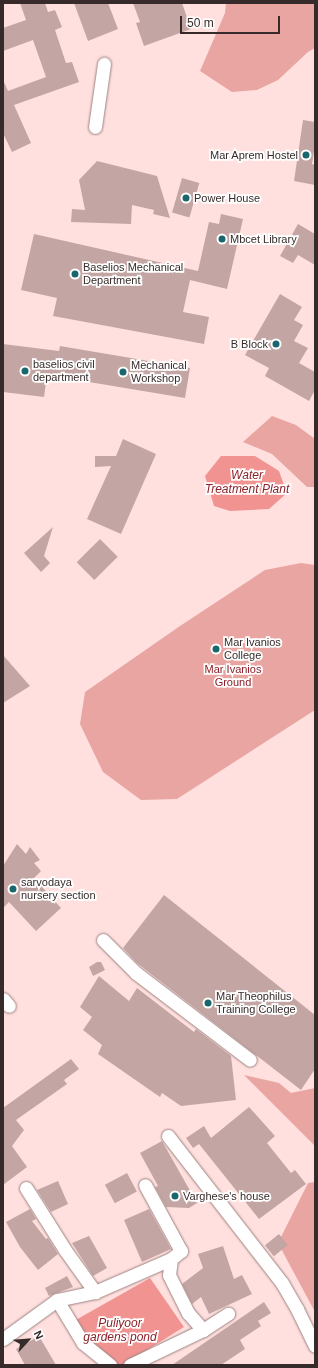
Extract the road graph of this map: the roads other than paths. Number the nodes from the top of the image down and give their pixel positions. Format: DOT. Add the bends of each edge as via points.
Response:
graph roads {
  1 [pos="104,64"];
  2 [pos="95,127"];
  3 [pos="103,940"];
  4 [pos="250,1060"];
  5 [pos="168,1136"];
  6 [pos="145,1185"];
  7 [pos="26,1188"];
  8 [pos="171,1260"];
  9 [pos="95,1292"];
  10 [pos="57,1300"];
  11 [pos="228,1314"];
  12 [pos="202,1330"];
  13 [pos="3,1339"];
  14 [pos="315,1346"];
  15 [pos="110,1365"];
  16 [pos="130,1365"];
  1 -- 2 [label="street"];
  3 -- 4 [label="street" via="136,973"];
  5 -- 14 [label="street" via="282,1283"];
  6 -- 8 [label="street" via="181,1251"];
  7 -- 9 [label="street"];
  8 -- 9 [label="street"];
  8 -- 12 [label="street" via="169,1275 188,1313"];
  9 -- 10 [label="street"];
  10 -- 13 [label="street"];
  10 -- 15 [label="street" via="83,1343"];
  11 -- 12 [label="street"];
  12 -- 16 [label="street"];
}
